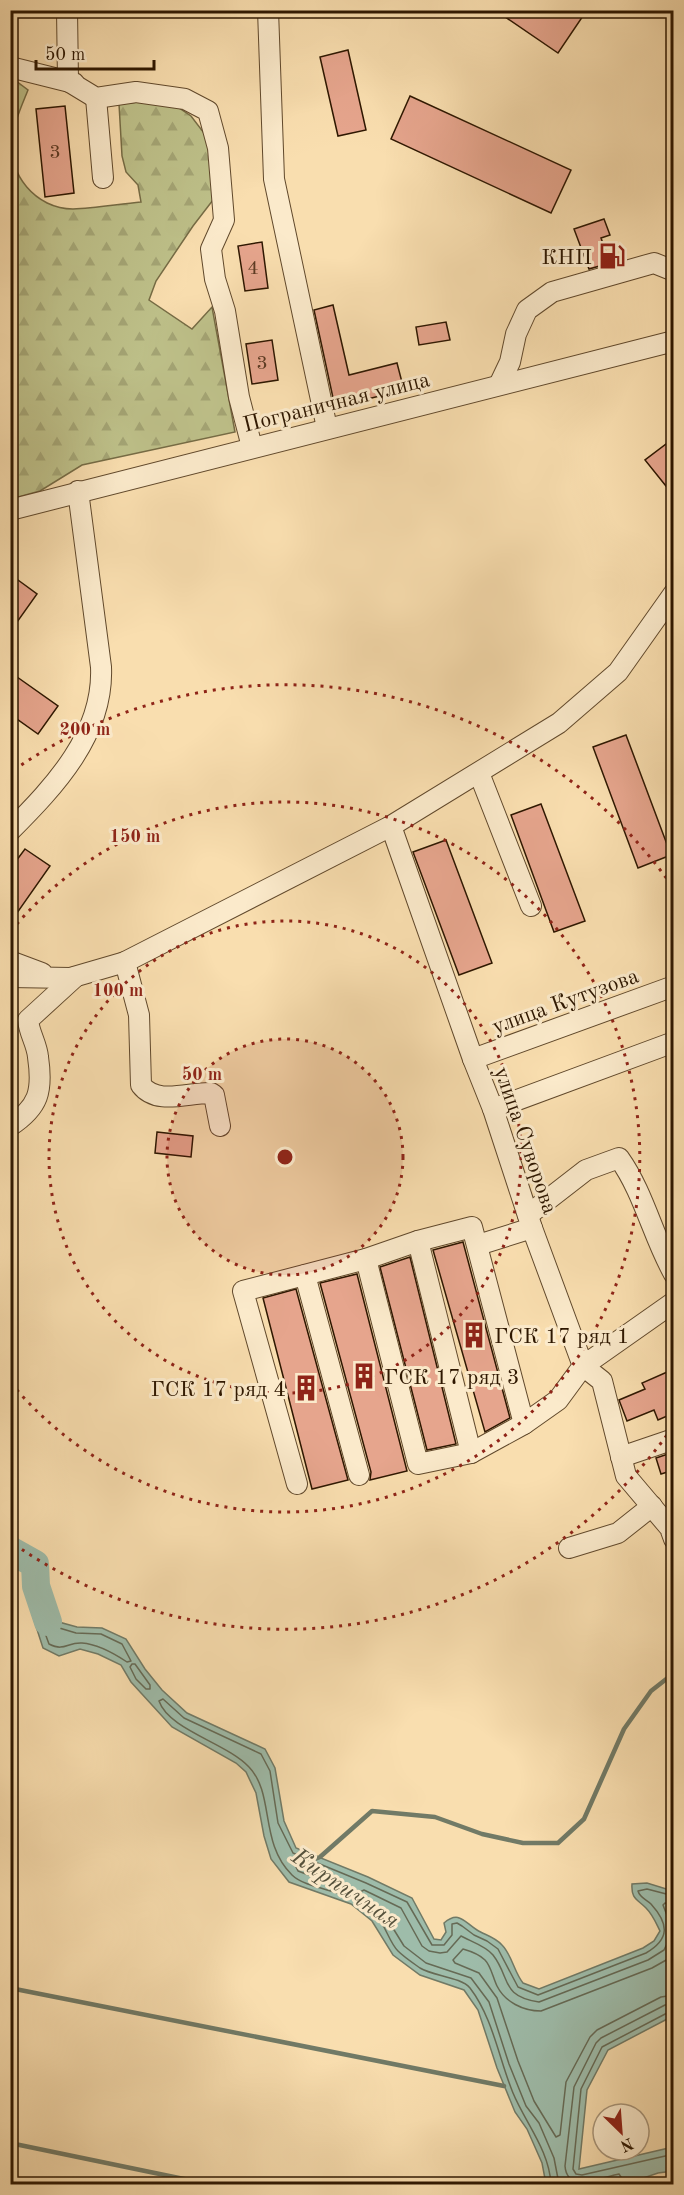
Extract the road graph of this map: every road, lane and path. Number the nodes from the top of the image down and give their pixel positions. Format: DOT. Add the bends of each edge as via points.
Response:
graph roads {
  1 [pos="67,10"];
  2 [pos="268,10"];
  3 [pos="10,67"];
  4 [pos="71,82"];
  5 [pos="96,98"];
  6 [pos="103,178"];
  7 [pos="674,271"];
  8 [pos="674,341"];
  9 [pos="500,384"];
  10 [pos="327,428"];
  11 [pos="252,447"];
  12 [pos="78,491"];
  13 [pos="10,510"];
  14 [pos="674,592"];
  15 [pos="479,773"];
  16 [pos="391,826"];
  17 [pos="10,831"];
  18 [pos="531,906"];
  19 [pos="10,961"];
  20 [pos="125,962"];
  21 [pos="10,977"];
  22 [pos="66,978"];
  23 [pos="674,986"];
  24 [pos="674,1042"];
  25 [pos="473,1059"];
  26 [pos="493,1108"];
  27 [pos="10,1126"];
  28 [pos="220,1126"];
  29 [pos="530,1222"];
  30 [pos="418,1241"];
  31 [pos="478,1245"];
  32 [pos="366,1259"];
  33 [pos="306,1275"];
  34 [pos="674,1275"];
  35 [pos="674,1302"];
  36 [pos="583,1366"];
  37 [pos="524,1424"];
  38 [pos="674,1439"];
  39 [pos="471,1453"];
  40 [pos="621,1457"];
  41 [pos="358,1475"];
  42 [pos="297,1484"];
  43 [pos="652,1506"];
  44 [pos="674,1539"];
  45 [pos="569,1548"];
  1 -- 4 [label="street"];
  2 -- 10 [label="street" via="274,179"];
  3 -- 4 [label="street"];
  4 -- 5 [label="street"];
  5 -- 6 [label="street"];
  5 -- 11 [label="street" via="136,92 185,99 208,111 218,148 224,220 211,249"];
  7 -- 9 [label="street" via="654,262 552,292 527,310"];
  8 -- 9 [label="street, Пограничная улица"];
  9 -- 10 [label="street, Пограничная улица"];
  10 -- 11 [label="street, Пограничная улица"];
  11 -- 12 [label="street, Пограничная улица"];
  12 -- 13 [label="street, Пограничная улица"];
  12 -- 17 [label="street" via="101,667 101,694 87,732 68,766"];
  14 -- 15 [label="street" via="618,672 559,723"];
  15 -- 16 [label="street"];
  15 -- 18 [label="street"];
  16 -- 20 [label="street"];
  16 -- 25 [label="street, улица Суворова"];
  19 -- 22 [label="street"];
  20 -- 22 [label="street"];
  20 -- 28 [label="street" via="139,1015 141,1085 159,1096 211,1093"];
  21 -- 22 [label="street"];
  22 -- 27 [label="street" via="28,1020 38,1056 38,1098 25,1116"];
  23 -- 25 [label="street, улица Кутузова"];
  24 -- 26 [label="street"];
  25 -- 26 [label="street, улица Суворова"];
  26 -- 29 [label="street, улица Суворова"];
  29 -- 31 [label="street"];
  29 -- 34 [label="street" via="586,1170 619,1158 632,1176"];
  29 -- 36 [label="street, улица Суворова"];
  30 -- 31 [label="street" via="472,1227"];
  30 -- 32 [label="street"];
  30 -- 39 [label="street"];
  31 -- 37 [label="street"];
  32 -- 33 [label="street"];
  32 -- 39 [label="street" via="418,1464"];
  33 -- 41 [label="street"];
  33 -- 42 [label="street" via="243,1291"];
  35 -- 36 [label="street"];
  36 -- 37 [label="street" via="558,1400"];
  36 -- 40 [label="street" via="602,1381"];
  37 -- 39 [label="street"];
  38 -- 40 [label="street"];
  40 -- 43 [label="street" via="626,1476"];
  43 -- 44 [label="street"];
  43 -- 45 [label="street" via="618,1533"];
}
